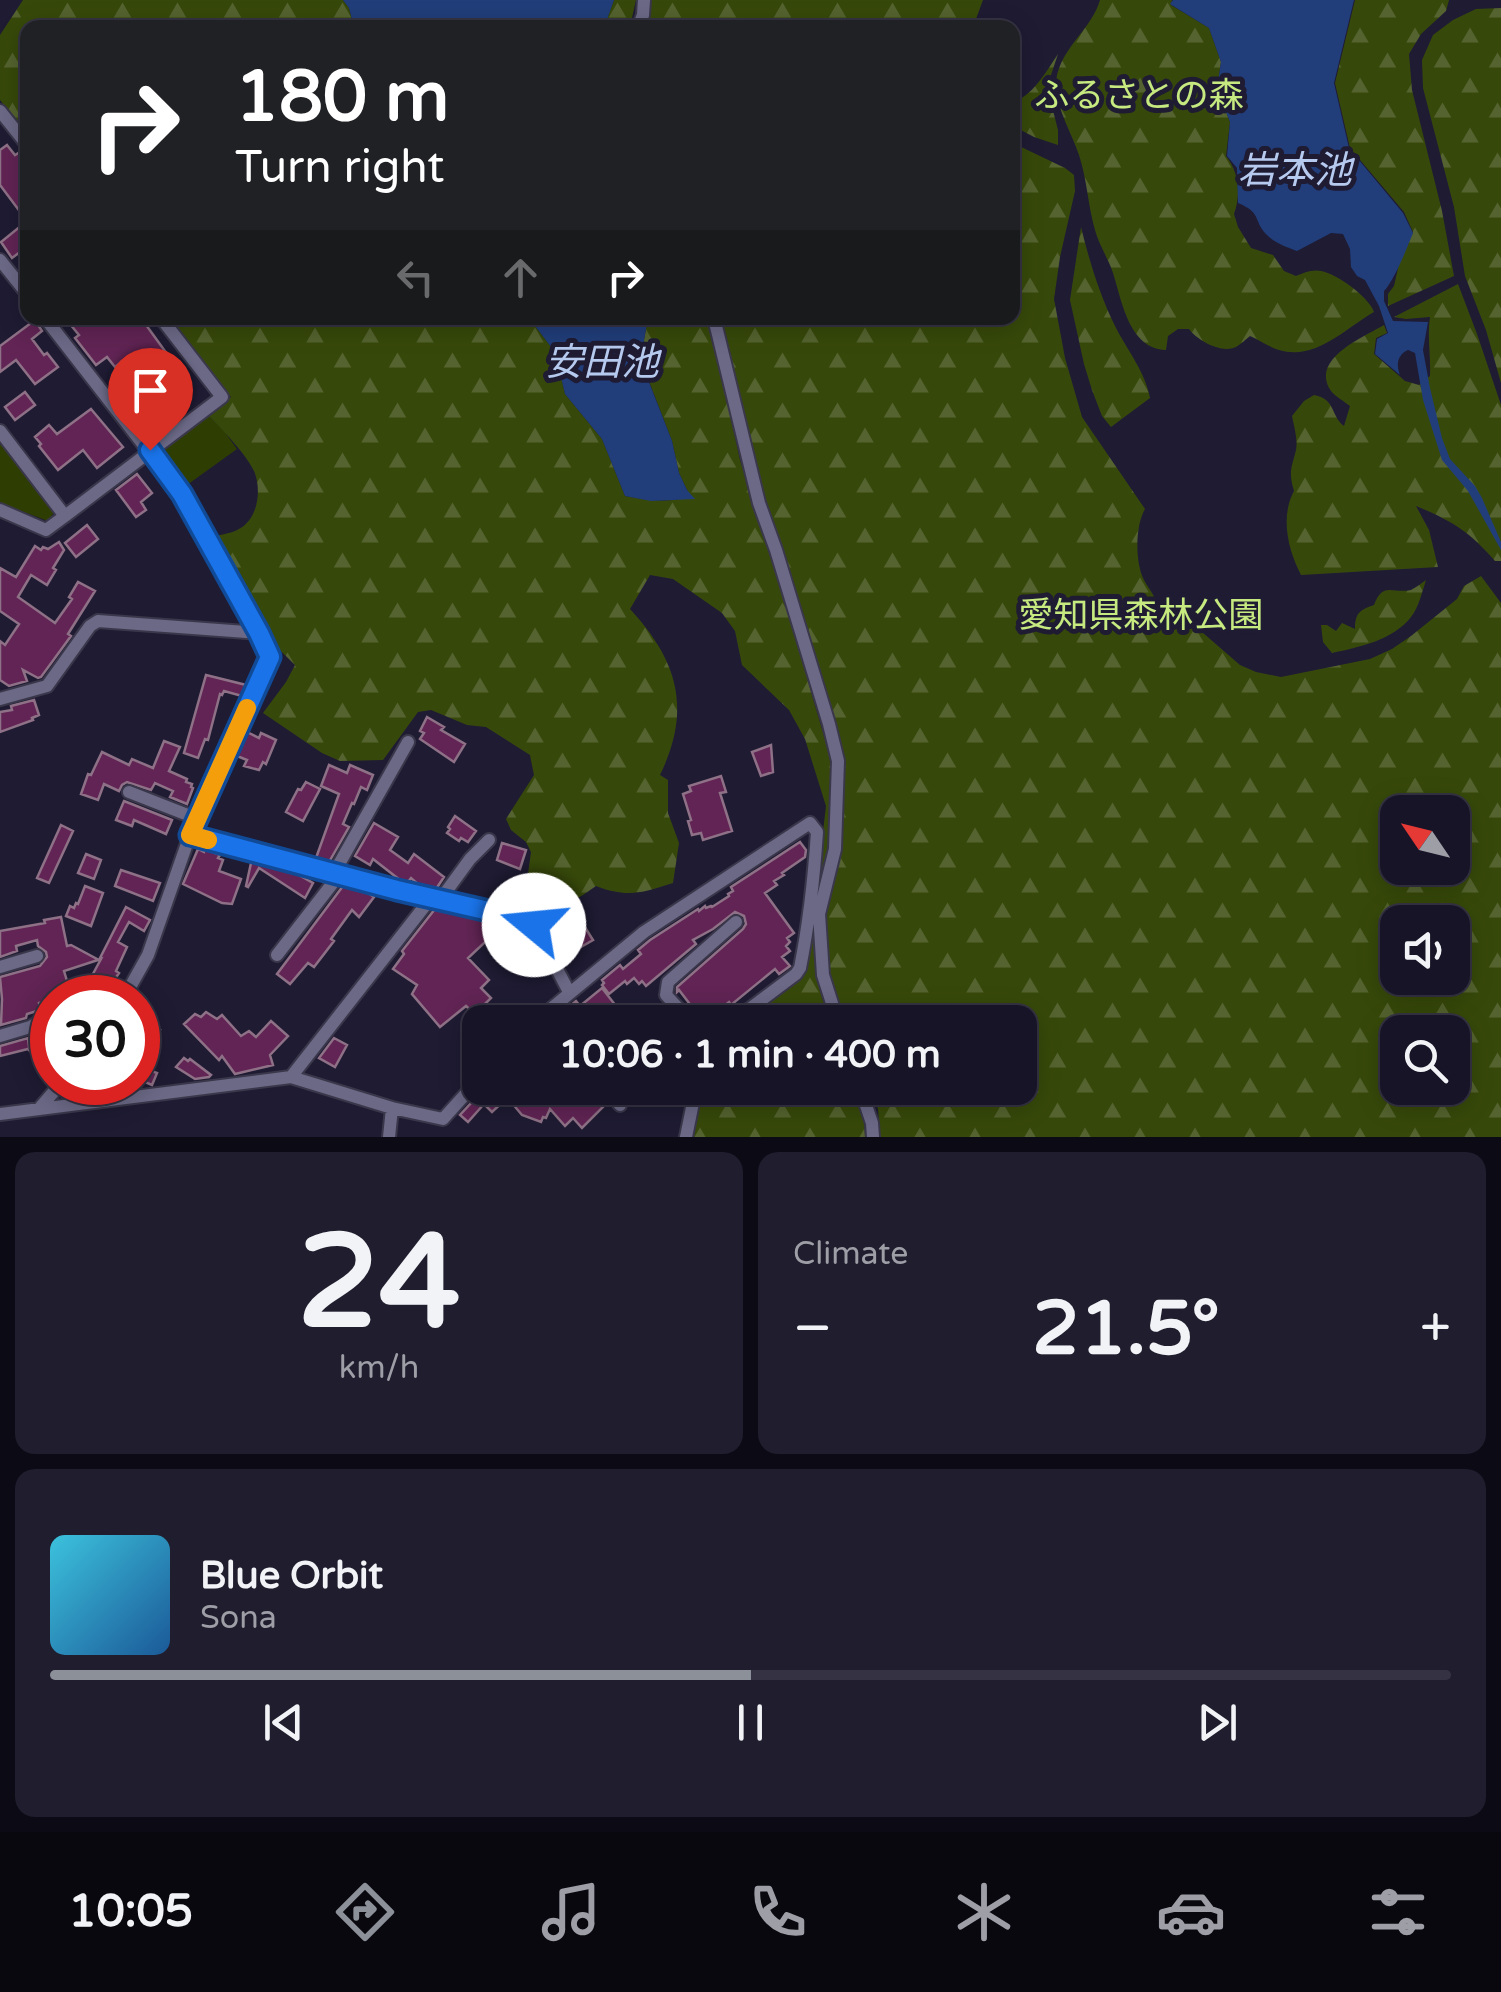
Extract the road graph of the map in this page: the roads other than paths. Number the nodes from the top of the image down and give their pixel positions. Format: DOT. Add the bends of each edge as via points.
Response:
graph roads {
  1 [pos="0,111"];
  2 [pos="20,136"];
  3 [pos="0,260"];
  4 [pos="20,285"];
  5 [pos="51,325"];
  6 [pos="165,325"];
  7 [pos="716,325"];
  8 [pos="0,431"];
  9 [pos="150,450"];
  10 [pos="0,510"];
  11 [pos="64,516"];
  12 [pos="259,633"];
  13 [pos="0,700"];
  14 [pos="408,742"];
  15 [pos="129,792"];
  16 [pos="198,819"];
  17 [pos="190,835"];
  18 [pos="489,840"];
  19 [pos="336,874"];
  20 [pos="435,899"];
  21 [pos="815,914"];
  22 [pos="736,922"];
  23 [pos="37,956"];
  24 [pos="277,956"];
  25 [pos="0,967"];
  26 [pos="137,975"];
  27 [pos="569,992"];
  28 [pos="557,1005"];
  29 [pos="676,1005"];
  30 [pos="755,1005"];
  31 [pos="833,1005"];
  32 [pos="30,1027"];
  33 [pos="0,1036"];
  34 [pos="291,1077"];
  35 [pos="462,1098"];
  36 [pos="43,1105"];
  37 [pos="693,1105"];
  38 [pos="866,1105"];
  39 [pos="392,1108"];
  40 [pos="40,1109"];
  41 [pos="0,1114"];
  42 [pos="389,1137"];
  43 [pos="686,1137"];
  44 [pos="872,1137"];
  1 -- 2 [label="street"];
  3 -- 4 [label="street"];
  5 -- 9 [label="street"];
  6 -- 9 [label="street" via="222,397"];
  7 -- 21 [label="street" via="759,503 838,761 835,848"];
  8 -- 11 [label="street"];
  9 -- 11 [label="street"];
  9 -- 12 [label="street"];
  10 -- 11 [label="street" via="46,530"];
  12 -- 13 [label="street" via="98,621 47,686"];
  12 -- 16 [label="street" via="270,657"];
  14 -- 19 [label="street"];
  15 -- 16 [label="street"];
  16 -- 17 [label="street"];
  17 -- 19 [label="street"];
  17 -- 26 [label="street"];
  18 -- 20 [label="street"];
  19 -- 20 [label="street"];
  19 -- 24 [label="street"];
  20 -- 27 [label="street" via="528,920"];
  20 -- 34 [label="street"];
  21 -- 27 [label="street" via="817,832 810,823 644,932"];
  21 -- 30 [label="street" via="800,968"];
  21 -- 31 [label="street"];
  22 -- 29 [label="street" via="668,982 666,995"];
  23 -- 25 [label="street"];
  27 -- 28 [label="street"];
  32 -- 33 [label="street"];
  34 -- 39 [label="street"];
  34 -- 40 [label="street"];
  35 -- 39 [label="street" via="443,1119"];
  36 -- 40 [label="street"];
  37 -- 43 [label="street"];
  38 -- 44 [label="street"];
  39 -- 42 [label="street"];
  40 -- 41 [label="street"];
}
